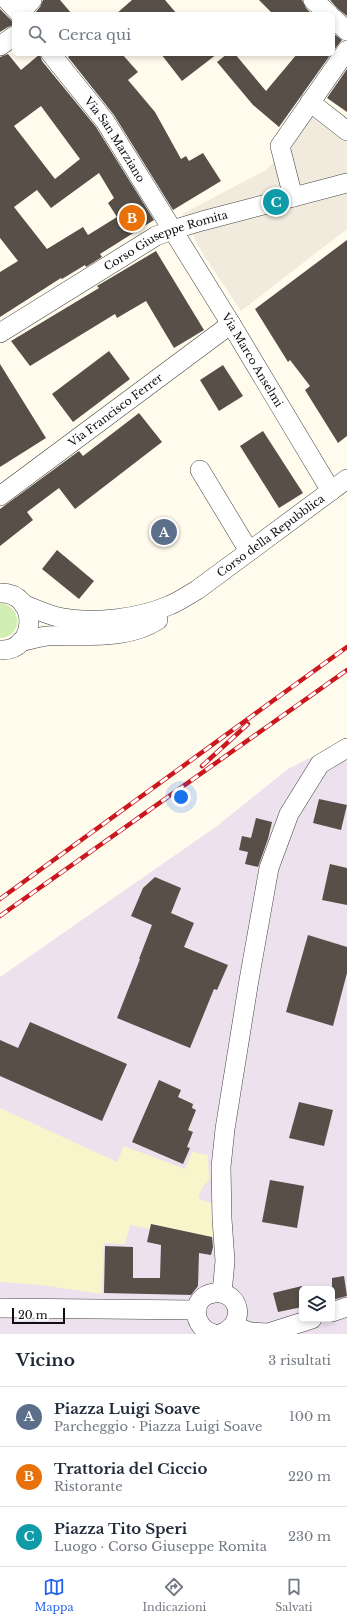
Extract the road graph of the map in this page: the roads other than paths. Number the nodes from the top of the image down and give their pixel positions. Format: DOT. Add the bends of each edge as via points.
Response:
graph roads {
  1 [pos="313,0"];
  2 [pos="327,12"];
  3 [pos="335,20"];
  4 [pos="347,31"];
  5 [pos="12,37"];
  6 [pos="0,46"];
  7 [pos="347,50"];
  8 [pos="53,56"];
  9 [pos="310,102"];
  10 [pos="347,131"];
  11 [pos="347,183"];
  12 [pos="294,197"];
  13 [pos="172,230"];
  14 [pos="231,324"];
  15 [pos="0,333"];
  16 [pos="200,470"];
  17 [pos="347,479"];
  18 [pos="331,491"];
  19 [pos="0,496"];
  20 [pos="249,551"];
  21 [pos="194,592"];
  22 [pos="0,593"];
  23 [pos="23,604"];
  24 [pos="20,642"];
  25 [pos="0,650"];
  26 [pos="347,748"];
  27 [pos="222,1293"];
  28 [pos="347,1307"];
  29 [pos="0,1308"];
  30 [pos="196,1310"];
  31 [pos="335,1311"];
  32 [pos="303,1322"];
  33 [pos="221,1333"];
  1 -- 2 [label="street"];
  3 -- 4 [label="street"];
  5 -- 6 [label="street"];
  7 -- 9 [label="street"];
  8 -- 13 [label="street, Via San Marziano" via="105,121"];
  9 -- 10 [label="street"];
  9 -- 12 [label="street" via="280,146"];
  11 -- 12 [label="street, Corso Giuseppe Romita"];
  12 -- 13 [label="street, Corso Giuseppe Romita"];
  13 -- 14 [label="street, Via Marco Anselmi"];
  13 -- 15 [label="street, Corso Giuseppe Romita" via="156,236"];
  14 -- 18 [label="street, Via Marco Anselmi"];
  14 -- 19 [label="street, Via Francisco Ferrer"];
  16 -- 20 [label="street"];
  17 -- 18 [label="street, Corso della Repubblica"];
  18 -- 20 [label="street, Corso della Repubblica"];
  20 -- 21 [label="street, Corso della Repubblica"];
  21 -- 23 [label="street, Corso della Repubblica" via="166,607 126,617 60,617"];
  21 -- 24 [label="street, Corso della Repubblica" via="157,621 141,628 101,635 41,637"];
  22 -- 23 [label="street, Corso della Repubblica" via="17,598"];
  23 -- 24 [label="street" via="27,611 29,628"];
  24 -- 25 [label="street, Corso della Repubblica" via="12,648"];
  26 -- 27 [label="street" via="320,764 289,814 269,868 225,1129 221,1167 226,1261"];
  27 -- 30 [label="street" via="204,1297"];
  27 -- 33 [label="street" via="230,1297 236,1305 238,1314 236,1323"];
  28 -- 31 [label="street"];
  29 -- 30 [label="street"];
  30 -- 33 [label="street" via="198,1322 203,1330"];
  32 -- 33 [label="street" via="268,1333"];
}
